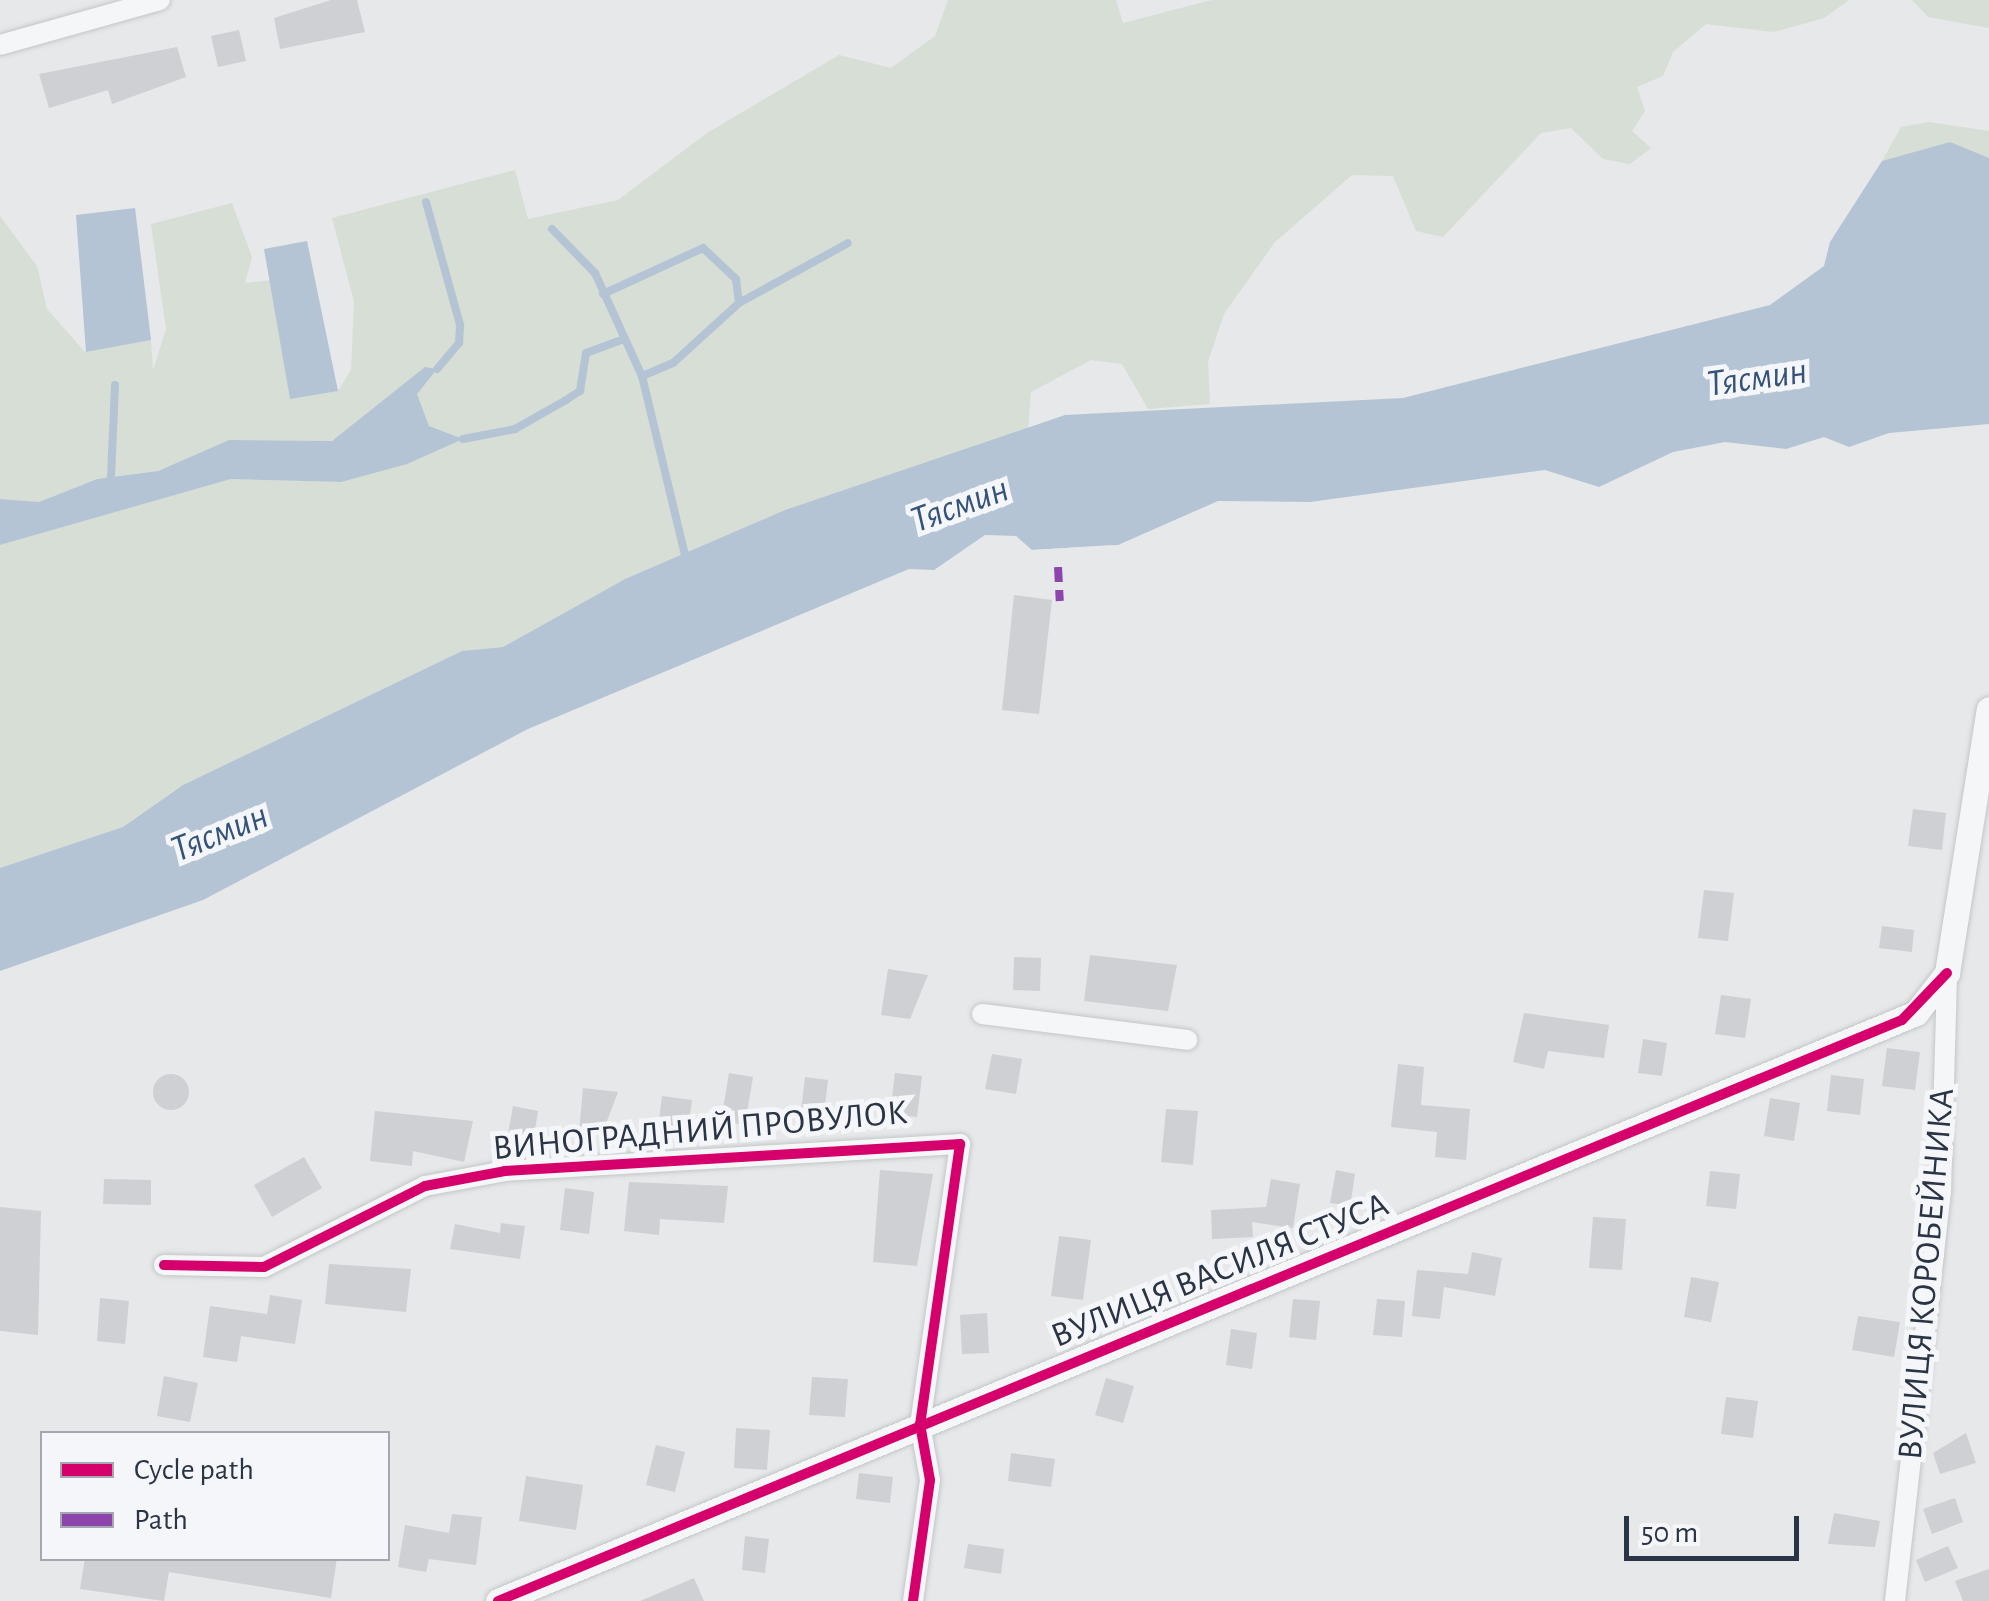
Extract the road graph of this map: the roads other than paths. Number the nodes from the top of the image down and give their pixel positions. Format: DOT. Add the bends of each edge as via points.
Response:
graph roads {
  1 [pos="160,0"];
  2 [pos="0,44"];
  3 [pos="1989,709"];
  4 [pos="1946,973"];
  5 [pos="982,1014"];
  6 [pos="1187,1040"];
  7 [pos="164,1266"];
  8 [pos="920,1424"];
  9 [pos="498,1601"];
  10 [pos="913,1601"];
  11 [pos="1895,1601"];
  1 -- 2 [label="street"];
  3 -- 4 [label="street, ВУЛИЦЯ КОРОБЕЙНИКА"];
  4 -- 8 [label="street, ВУЛИЦЯ ВАСИЛЯ СТУСА" via="1902,1020"];
  4 -- 11 [label="street, ВУЛИЦЯ КОРОБЕЙНИКА" via="1941,1190"];
  5 -- 6 [label="street"];
  7 -- 8 [label="street, ВИНОГРАДНИЙ ПРОВУЛОК" via="264,1267 425,1186 505,1171 960,1144"];
  8 -- 9 [label="street, ВУЛИЦЯ ВАСИЛЯ СТУСА"];
  8 -- 10 [label="street" via="930,1480"];
}
